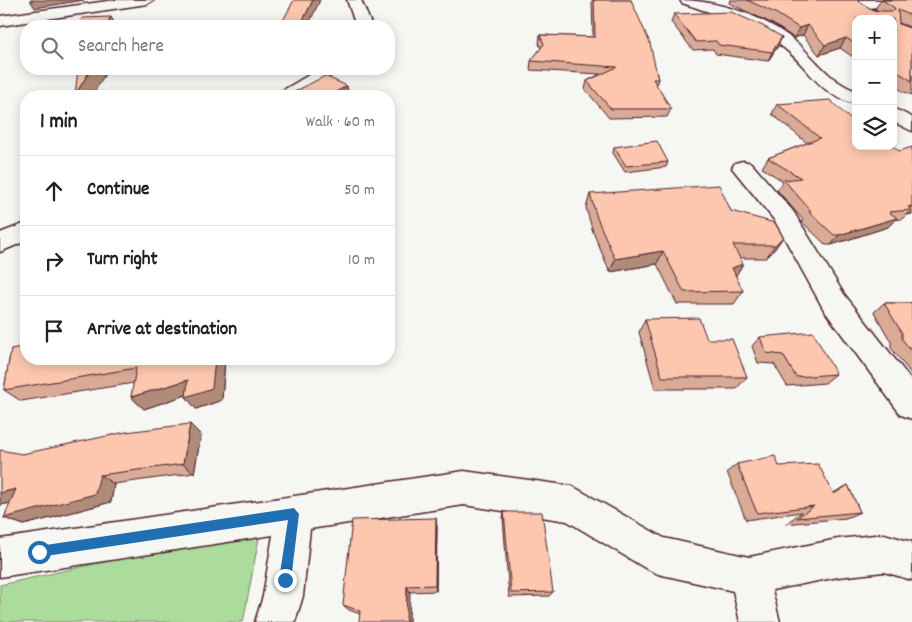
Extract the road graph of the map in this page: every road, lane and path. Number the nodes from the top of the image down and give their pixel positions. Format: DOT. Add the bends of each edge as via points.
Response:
graph roads {
  1 [pos="21,0"];
  2 [pos="147,0"];
  3 [pos="354,0"];
  4 [pos="687,0"];
  5 [pos="895,0"];
  6 [pos="873,15"];
  7 [pos="30,16"];
  8 [pos="362,20"];
  9 [pos="0,21"];
  10 [pos="321,75"];
  11 [pos="297,90"];
  12 [pos="852,96"];
  13 [pos="897,116"];
  14 [pos="912,125"];
  15 [pos="743,168"];
  16 [pos="20,234"];
  17 [pos="0,243"];
  18 [pos="912,405"];
  19 [pos="294,514"];
  20 [pos="903,552"];
  21 [pos="0,558"];
  22 [pos="749,576"];
  23 [pos="275,622"];
  24 [pos="760,622"];
  1 -- 7 [label="street" via="18,12"];
  2 -- 7 [label="street"];
  3 -- 8 [label="street"];
  4 -- 12 [label="street" via="749,20 790,45 832,88"];
  5 -- 6 [label="street" via="854,5"];
  7 -- 9 [label="street"];
  10 -- 11 [label="street"];
  13 -- 14 [label="street"];
  15 -- 18 [label="street" via="785,217 834,302"];
  16 -- 17 [label="street"];
  19 -- 21 [label="street"];
  19 -- 22 [label="street" via="464,488 572,504 658,555"];
  19 -- 23 [label="street" via="283,596"];
  20 -- 22 [label="street" via="838,558"];
  22 -- 24 [label="street"];
}
